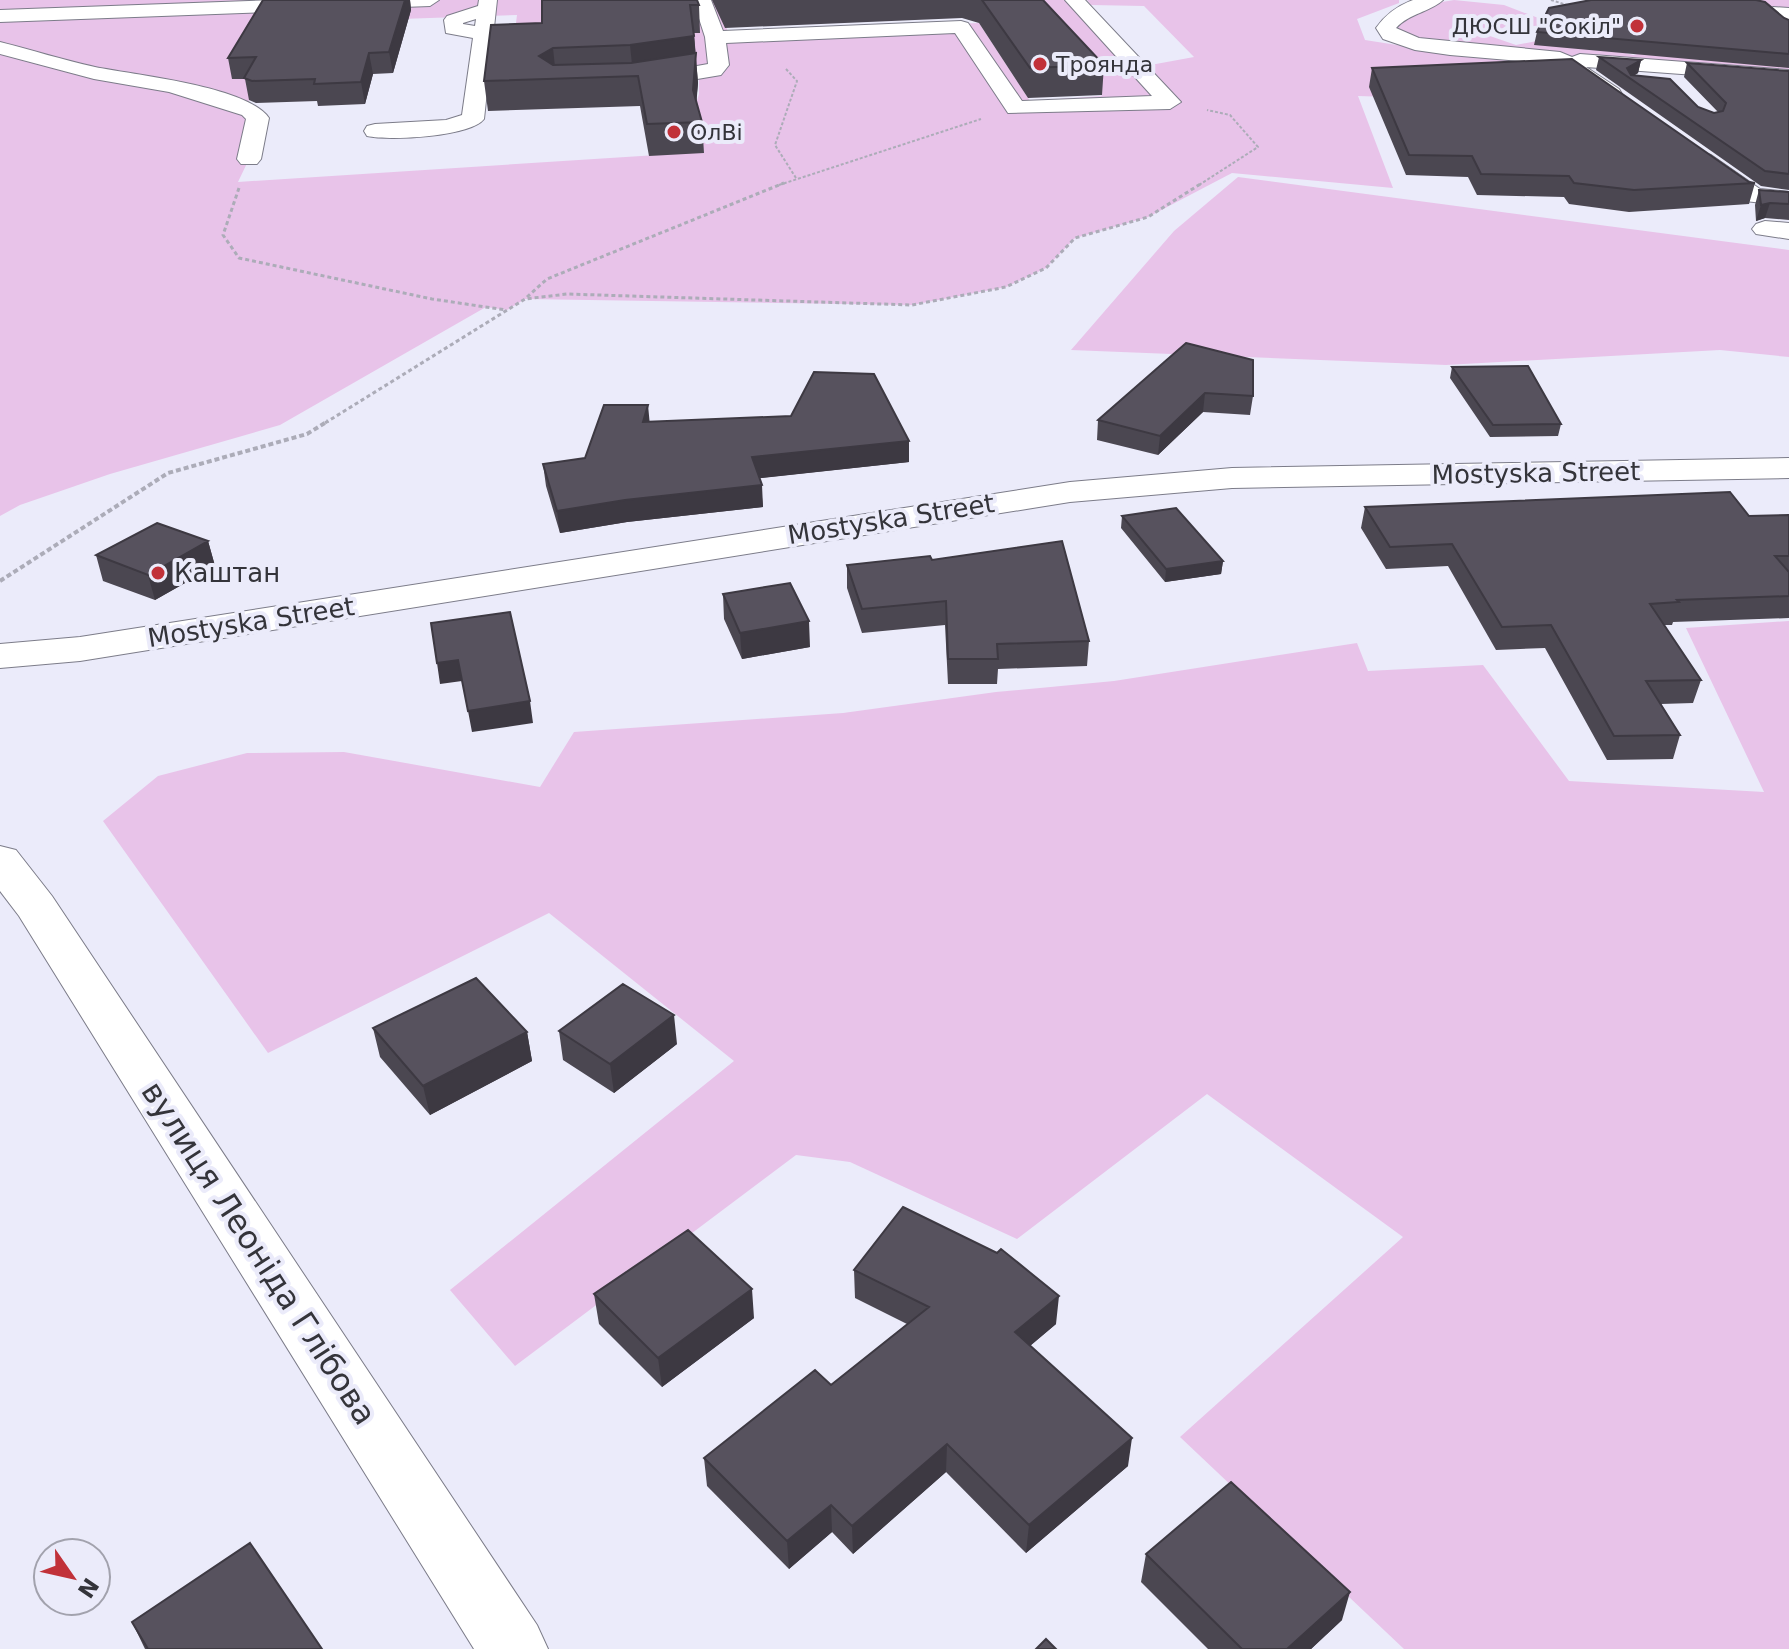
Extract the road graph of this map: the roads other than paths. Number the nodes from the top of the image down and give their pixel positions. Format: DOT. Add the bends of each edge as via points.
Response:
graph roads {
  1 [pos="430,0"];
  2 [pos="702,0"];
  3 [pos="1074,0"];
  4 [pos="1434,0"];
  5 [pos="1410,3"];
  6 [pos="488,4"];
  7 [pos="0,16"];
  8 [pos="484,33"];
  9 [pos="715,37"];
  10 [pos="0,48"];
  11 [pos="1560,58"];
  12 [pos="1789,76"];
  13 [pos="1591,80"];
  14 [pos="618,84"];
  15 [pos="1683,92"];
  16 [pos="1629,107"];
  17 [pos="375,131"];
  18 [pos="1679,143"];
  19 [pos="249,159"];
  20 [pos="1789,199"];
  21 [pos="1789,468"];
  22 [pos="1,676"];
  23 [pos="0,860"];
  24 [pos="513,1649"];
  1 -- 7 [label="main road"];
  2 -- 9 [label="main road"];
  3 -- 9 [label="main road" via="1170,102 1016,108 961,27"];
  4 -- 5 [label="main road"];
  5 -- 11 [label="main road" via="1386,28 1390,35 1450,49"];
  6 -- 8 [label="main road"];
  6 -- 8 [label="main road" via="454,20 453,29"];
  8 -- 17 [label="main road" via="473,119 448,127"];
  9 -- 14 [label="main road" via="719,65 714,71"];
  10 -- 19 [label="main road" via="94,73 172,86 250,110 258,118"];
  11 -- 12 [label="main road"];
  11 -- 13 [label="main road"];
  13 -- 15 [label="main road" via="1674,84"];
  13 -- 16 [label="main road"];
  18 -- 20 [label="main road" via="1754,196"];
  21 -- 22 [label="main road, Mostyska Street" via="1232,478 1070,492 80,649"];
  23 -- 24 [label="main road, вулиця Леоніда Глібова" via="36,907"];
}
